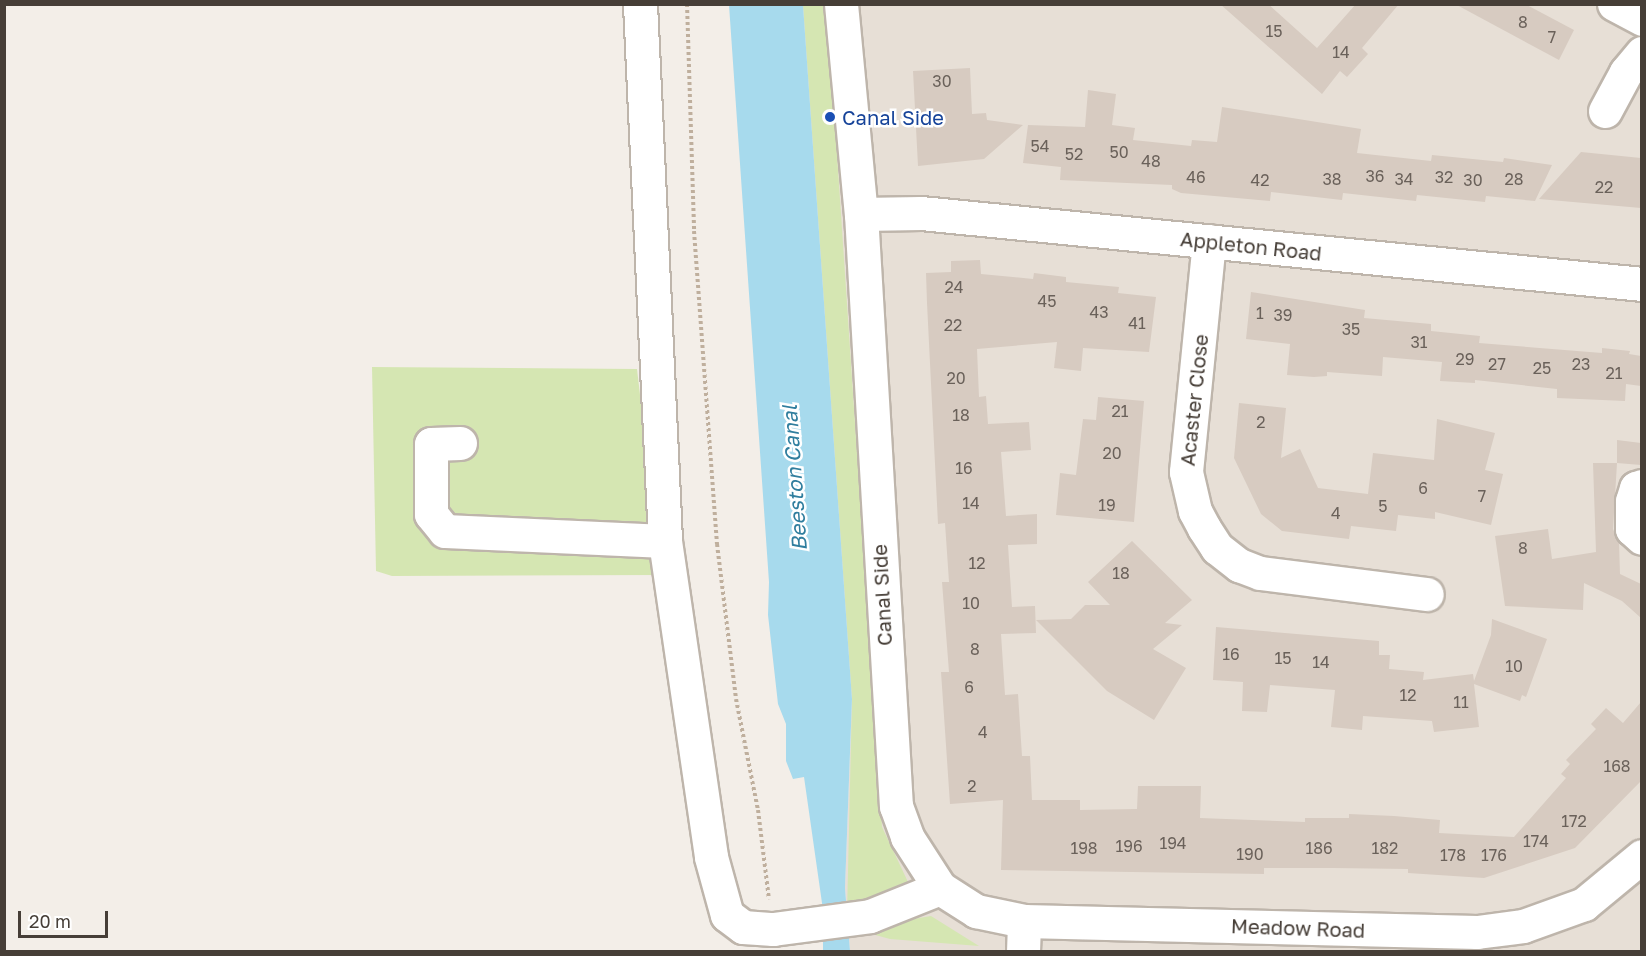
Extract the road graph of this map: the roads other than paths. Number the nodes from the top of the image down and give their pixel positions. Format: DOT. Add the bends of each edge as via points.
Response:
graph roads {
  1 [pos="640,4"];
  2 [pos="841,4"];
  3 [pos="1614,4"];
  4 [pos="1641,19"];
  5 [pos="1638,57"];
  6 [pos="1605,111"];
  7 [pos="861,214"];
  8 [pos="1209,241"];
  9 [pos="1641,285"];
  10 [pos="460,443"];
  11 [pos="1641,486"];
  12 [pos="1641,538"];
  13 [pos="665,541"];
  14 [pos="1427,594"];
  15 [pos="1641,856"];
  16 [pos="940,888"];
  17 [pos="780,936"];
  18 [pos="1023,936"];
  19 [pos="1526,939"];
  20 [pos="1279,940"];
  1 -- 13 [label="street"];
  2 -- 7 [label="street, Canal Side"];
  3 -- 4 [label="street"];
  5 -- 6 [label="street"];
  7 -- 8 [label="street, Appleton Road" via="921,213"];
  7 -- 16 [label="street, Canal Side" via="896,806 907,837"];
  8 -- 9 [label="street, Appleton Road"];
  8 -- 14 [label="street, Acaster Close" via="1186,472 1195,511 1204,528 1217,548 1239,565 1260,573"];
  10 -- 13 [label="street" via="431,444 431,514 445,531"];
  11 -- 12 [label="street" via="1636,488 1632,501 1632,529"];
  13 -- 17 [label="street" via="711,857 727,915 743,927"];
  15 -- 19 [label="street, Meadow Road" via="1597,897"];
  16 -- 17 [label="street" via="870,916"];
  16 -- 18 [label="street, Meadow Road"];
  18 -- 20 [label="street, Meadow Road"];
  19 -- 20 [label="street, Meadow Road" via="1477,932"];
}
